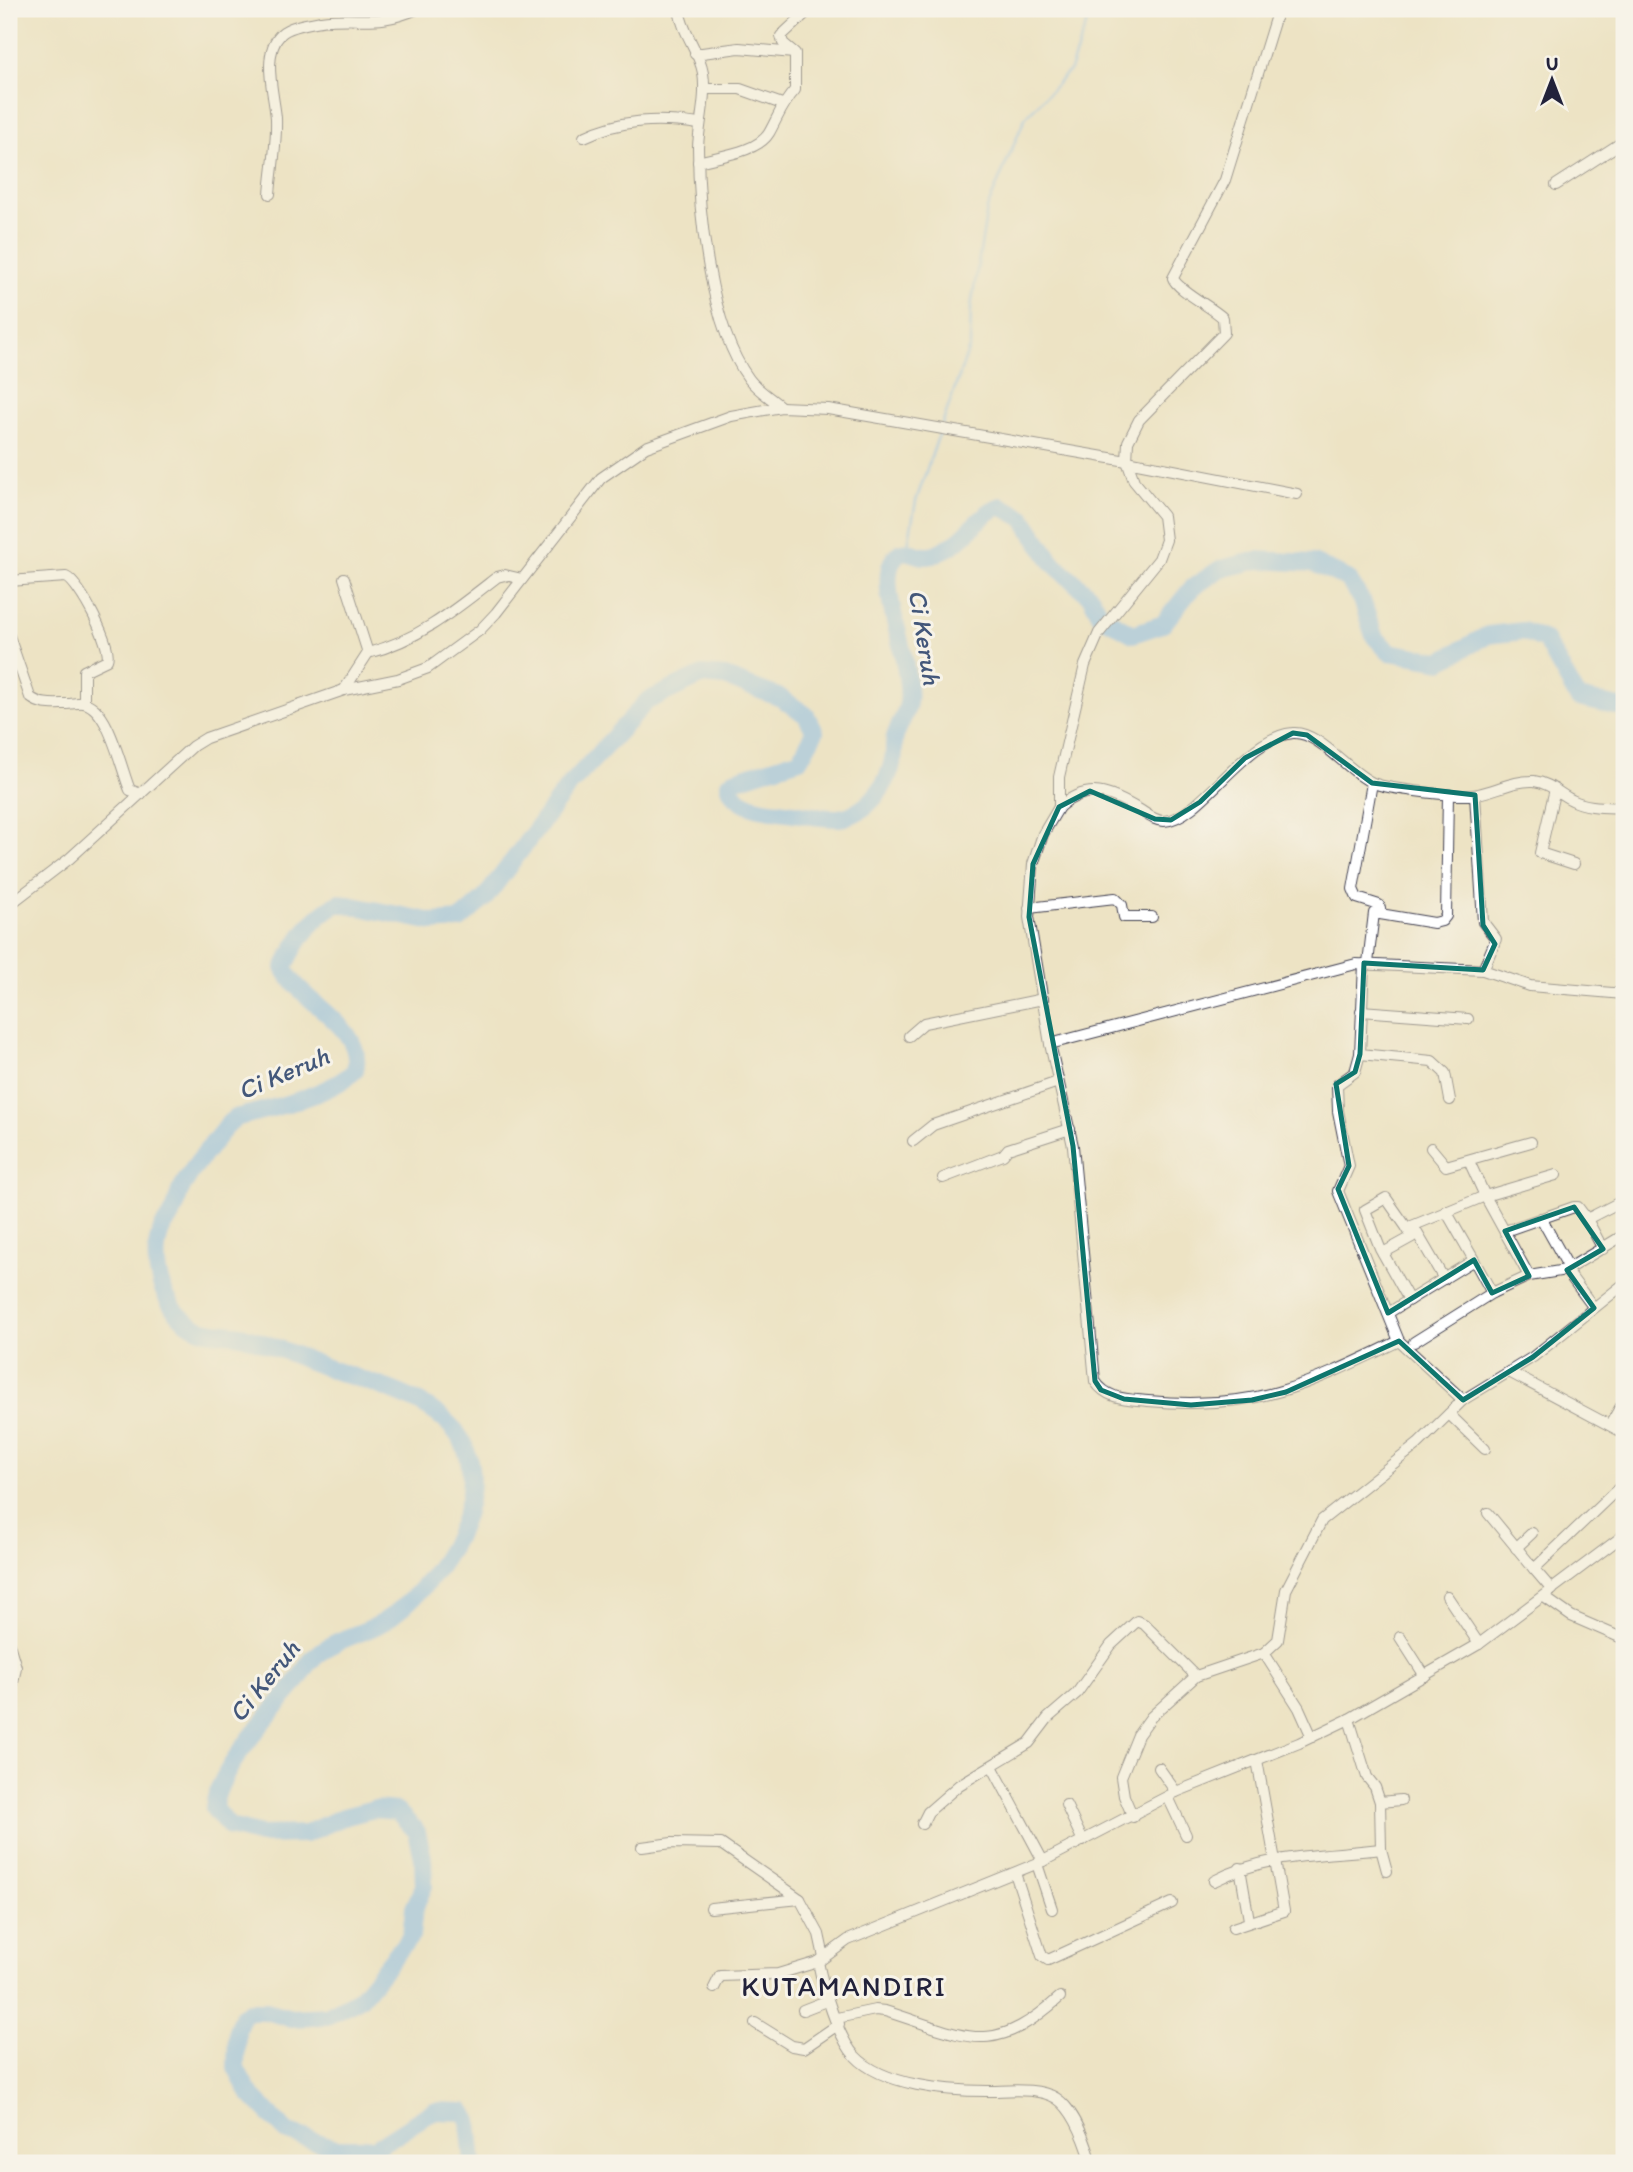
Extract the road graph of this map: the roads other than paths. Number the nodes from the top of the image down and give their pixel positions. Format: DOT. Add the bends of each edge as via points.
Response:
graph roads {
  1 [pos="417,9"];
  2 [pos="679,9"];
  3 [pos="810,9"];
  4 [pos="1278,9"];
  5 [pos="795,53"];
  6 [pos="695,54"];
  7 [pos="704,89"];
  8 [pos="782,104"];
  9 [pos="699,124"];
  10 [pos="584,137"];
  11 [pos="1624,141"];
  12 [pos="698,162"];
  13 [pos="1556,185"];
  14 [pos="270,194"];
  15 [pos="781,407"];
  16 [pos="1127,461"];
  17 [pos="1297,494"];
  18 [pos="344,578"];
  19 [pos="522,579"];
  20 [pos="9,581"];
  21 [pos="9,636"];
  22 [pos="368,653"];
  23 [pos="344,690"];
  24 [pos="85,703"];
  25 [pos="1372,783"];
  26 [pos="1555,789"];
  27 [pos="141,794"];
  28 [pos="1448,794"];
  29 [pos="1475,795"];
  30 [pos="1059,807"];
  31 [pos="1624,808"];
  32 [pos="1574,864"];
  33 [pos="9,905"];
  34 [pos="1030,908"];
  35 [pos="1381,914"];
  36 [pos="1152,917"];
  37 [pos="1366,964"];
  38 [pos="1483,970"];
  39 [pos="1624,994"];
  40 [pos="1044,999"];
  41 [pos="1362,1011"];
  42 [pos="1468,1019"];
  43 [pos="909,1036"];
  44 [pos="1049,1044"];
  45 [pos="1360,1054"];
  46 [pos="1058,1082"];
  47 [pos="1450,1100"];
  48 [pos="1070,1129"];
  49 [pos="913,1140"];
  50 [pos="1531,1142"];
  51 [pos="1431,1148"];
  52 [pos="1469,1161"];
  53 [pos="1556,1175"];
  54 [pos="943,1178"];
  55 [pos="1485,1196"];
  56 [pos="1624,1200"];
  57 [pos="1446,1211"];
  58 [pos="1541,1218"];
  59 [pos="1587,1219"];
  60 [pos="1412,1231"];
  61 [pos="1504,1231"];
  62 [pos="1624,1236"];
  63 [pos="1603,1248"];
  64 [pos="1383,1253"];
  65 [pos="1474,1260"];
  66 [pos="1568,1269"];
  67 [pos="1529,1276"];
  68 [pos="1444,1279"];
  69 [pos="1624,1284"];
  70 [pos="1492,1293"];
  71 [pos="1409,1300"];
  72 [pos="1594,1308"];
  73 [pos="1388,1313"];
  74 [pos="1399,1341"];
  75 [pos="1414,1342"];
  76 [pos="1509,1372"];
  77 [pos="1463,1400"];
  78 [pos="1624,1401"];
  79 [pos="1448,1414"];
  80 [pos="1610,1425"];
  81 [pos="1624,1433"];
  82 [pos="1485,1449"];
  83 [pos="1624,1483"];
  84 [pos="1488,1513"];
  85 [pos="1532,1533"];
  86 [pos="1624,1535"];
  87 [pos="1516,1548"];
  88 [pos="1534,1570"];
  89 [pos="1548,1594"];
  90 [pos="1447,1596"];
  91 [pos="1400,1637"];
  92 [pos="1624,1639"];
  93 [pos="9,1644"];
  94 [pos="1479,1644"];
  95 [pos="1264,1653"];
  96 [pos="1196,1676"];
  97 [pos="1425,1676"];
  98 [pos="9,1686"];
  99 [pos="1349,1719"];
  100 [pos="1312,1737"];
  101 [pos="1256,1760"];
  102 [pos="992,1766"];
  103 [pos="1159,1768"];
  104 [pos="1172,1795"];
  105 [pos="1401,1800"];
  106 [pos="1380,1802"];
  107 [pos="1066,1805"];
  108 [pos="1133,1817"];
  109 [pos="922,1824"];
  110 [pos="1186,1835"];
  111 [pos="1083,1841"];
  112 [pos="642,1847"];
  113 [pos="1381,1849"];
  114 [pos="1277,1859"];
  115 [pos="1040,1863"];
  116 [pos="1240,1868"];
  117 [pos="1387,1871"];
  118 [pos="1015,1873"];
  119 [pos="1214,1881"];
  120 [pos="800,1899"];
  121 [pos="1172,1903"];
  122 [pos="711,1908"];
  123 [pos="1052,1909"];
  124 [pos="1249,1920"];
  125 [pos="1233,1928"];
  126 [pos="821,1960"];
  127 [pos="713,1988"];
  128 [pos="1060,1997"];
  129 [pos="826,2001"];
  130 [pos="803,2010"];
  131 [pos="838,2021"];
  132 [pos="755,2023"];
  133 [pos="1092,2163"];
  1 -- 14 [label="street" via="376,22 321,21 282,32 275,41 270,66 276,118"];
  2 -- 6 [label="street"];
  3 -- 5 [label="street" via="781,36"];
  4 -- 16 [label="street" via="1225,180 1173,278 1178,287 1223,318 1224,333 1139,420 1128,442"];
  5 -- 6 [label="street" via="739,48"];
  5 -- 8 [label="street" via="795,90"];
  6 -- 7 [label="street" via="703,71"];
  7 -- 8 [label="street" via="740,89"];
  7 -- 9 [label="street"];
  8 -- 12 [label="street" via="761,142"];
  9 -- 10 [label="street" via="632,121"];
  9 -- 12 [label="street"];
  11 -- 13 [label="street"];
  12 -- 15 [label="street" via="706,243 726,333 749,378"];
  15 -- 16 [label="street" via="873,415"];
  15 -- 19 [label="street" via="751,410 700,426 626,459 601,478"];
  16 -- 17 [label="street"];
  16 -- 30 [label="street" via="1134,481 1163,516 1167,528 1159,559 1099,633 1085,666 1065,749"];
  18 -- 22 [label="street"];
  19 -- 22 [label="street" via="497,577 435,626"];
  19 -- 23 [label="street" via="480,630 428,668"];
  20 -- 24 [label="street" via="66,576 76,584 109,647 107,660 84,671"];
  21 -- 24 [label="street" via="30,697 48,704"];
  22 -- 23 [label="street"];
  23 -- 27 [label="street" via="206,738"];
  24 -- 27 [label="street" via="101,716 131,790"];
  25 -- 28 [label="street"];
  25 -- 30 [label="street" via="1307,734 1293,733 1245,758 1200,802 1171,820 1155,819 1111,796 1090,791 1079,792"];
  25 -- 35 [label="street" via="1353,889 1357,898 1379,905"];
  26 -- 29 [label="street" via="1533,781"];
  26 -- 31 [label="street" via="1573,801"];
  26 -- 32 [label="street" via="1540,853"];
  27 -- 33 [label="street"];
  28 -- 29 [label="street"];
  28 -- 35 [label="street" via="1446,916 1434,923"];
  29 -- 38 [label="street" via="1483,922 1496,939"];
  30 -- 34 [label="street" via="1033,864"];
  34 -- 36 [label="street" via="1115,898 1124,917"];
  34 -- 40 [label="street"];
  35 -- 37 [label="street" via="1373,915"];
  37 -- 38 [label="street"];
  37 -- 41 [label="street"];
  37 -- 44 [label="street"];
  38 -- 39 [label="street" via="1530,986"];
  40 -- 43 [label="street" via="924,1023"];
  40 -- 44 [label="street"];
  41 -- 42 [label="street"];
  41 -- 45 [label="street"];
  44 -- 46 [label="street"];
  45 -- 47 [label="street" via="1432,1060 1445,1073"];
  45 -- 73 [label="street" via="1355,1072 1337,1085 1349,1167 1338,1191"];
  46 -- 48 [label="street"];
  46 -- 49 [label="street" via="933,1125"];
  48 -- 54 [label="street"];
  48 -- 74 [label="street" via="1095,1381 1101,1390 1125,1399 1191,1405 1252,1400 1286,1392"];
  50 -- 52 [label="street"];
  51 -- 52 [label="street" via="1446,1166"];
  52 -- 55 [label="street"];
  53 -- 55 [label="street"];
  55 -- 57 [label="street"];
  55 -- 61 [label="street"];
  56 -- 59 [label="street"];
  57 -- 60 [label="street"];
  57 -- 65 [label="street"];
  58 -- 59 [label="street" via="1578,1207"];
  58 -- 61 [label="street"];
  58 -- 66 [label="street"];
  59 -- 63 [label="street"];
  60 -- 64 [label="street"];
  60 -- 64 [label="street" via="1386,1198 1367,1208"];
  60 -- 68 [label="street"];
  61 -- 67 [label="street"];
  62 -- 63 [label="street"];
  63 -- 66 [label="street"];
  64 -- 71 [label="street"];
  65 -- 68 [label="street"];
  65 -- 70 [label="street"];
  66 -- 67 [label="street"];
  66 -- 72 [label="street"];
  67 -- 70 [label="street"];
  68 -- 71 [label="street"];
  69 -- 72 [label="street"];
  70 -- 75 [label="street"];
  71 -- 73 [label="street"];
  72 -- 76 [label="street"];
  73 -- 74 [label="street"];
  74 -- 77 [label="street"];
  76 -- 77 [label="street"];
  76 -- 80 [label="street"];
  77 -- 79 [label="street"];
  78 -- 80 [label="street"];
  79 -- 82 [label="street"];
  79 -- 95 [label="street" via="1418,1444 1322,1520 1286,1590 1278,1640"];
  80 -- 81 [label="street"];
  83 -- 88 [label="street"];
  84 -- 87 [label="street"];
  85 -- 87 [label="street"];
  86 -- 89 [label="street"];
  87 -- 88 [label="street"];
  88 -- 89 [label="street"];
  89 -- 92 [label="street" via="1571,1616"];
  89 -- 94 [label="street"];
  90 -- 94 [label="street"];
  91 -- 97 [label="street"];
  93 -- 98 [label="street" via="16,1667"];
  94 -- 97 [label="street"];
  95 -- 96 [label="street"];
  95 -- 100 [label="street" via="1300,1708"];
  96 -- 102 [label="street" via="1137,1621 1029,1743"];
  96 -- 108 [label="street" via="1138,1735 1121,1777"];
  97 -- 99 [label="street"];
  99 -- 100 [label="street"];
  99 -- 106 [label="street"];
  100 -- 101 [label="street"];
  101 -- 104 [label="street"];
  101 -- 114 [label="street"];
  102 -- 109 [label="street" via="959,1785 928,1812"];
  102 -- 115 [label="street"];
  103 -- 104 [label="street"];
  104 -- 108 [label="street"];
  104 -- 110 [label="street"];
  105 -- 106 [label="street"];
  106 -- 113 [label="street"];
  107 -- 111 [label="street"];
  108 -- 111 [label="street"];
  111 -- 115 [label="street"];
  112 -- 120 [label="street" via="721,1844"];
  113 -- 114 [label="street"];
  113 -- 117 [label="street"];
  114 -- 116 [label="street"];
  114 -- 124 [label="street" via="1284,1910"];
  115 -- 118 [label="street"];
  115 -- 123 [label="street"];
  116 -- 119 [label="street"];
  116 -- 124 [label="street"];
  118 -- 121 [label="street" via="1042,1956 1048,1960"];
  118 -- 126 [label="street" via="889,1921 848,1940"];
  120 -- 122 [label="street"];
  120 -- 126 [label="street" via="818,1934"];
  124 -- 125 [label="street"];
  126 -- 127 [label="street" via="778,1975 720,1976"];
  126 -- 129 [label="street"];
  128 -- 131 [label="street" via="1035,2019 990,2038 971,2038 885,2011"];
  129 -- 130 [label="street"];
  129 -- 131 [label="street"];
  131 -- 132 [label="street" via="804,2048 792,2046"];
  131 -- 133 [label="street" via="854,2056 897,2079 1054,2097 1079,2129"];
}
